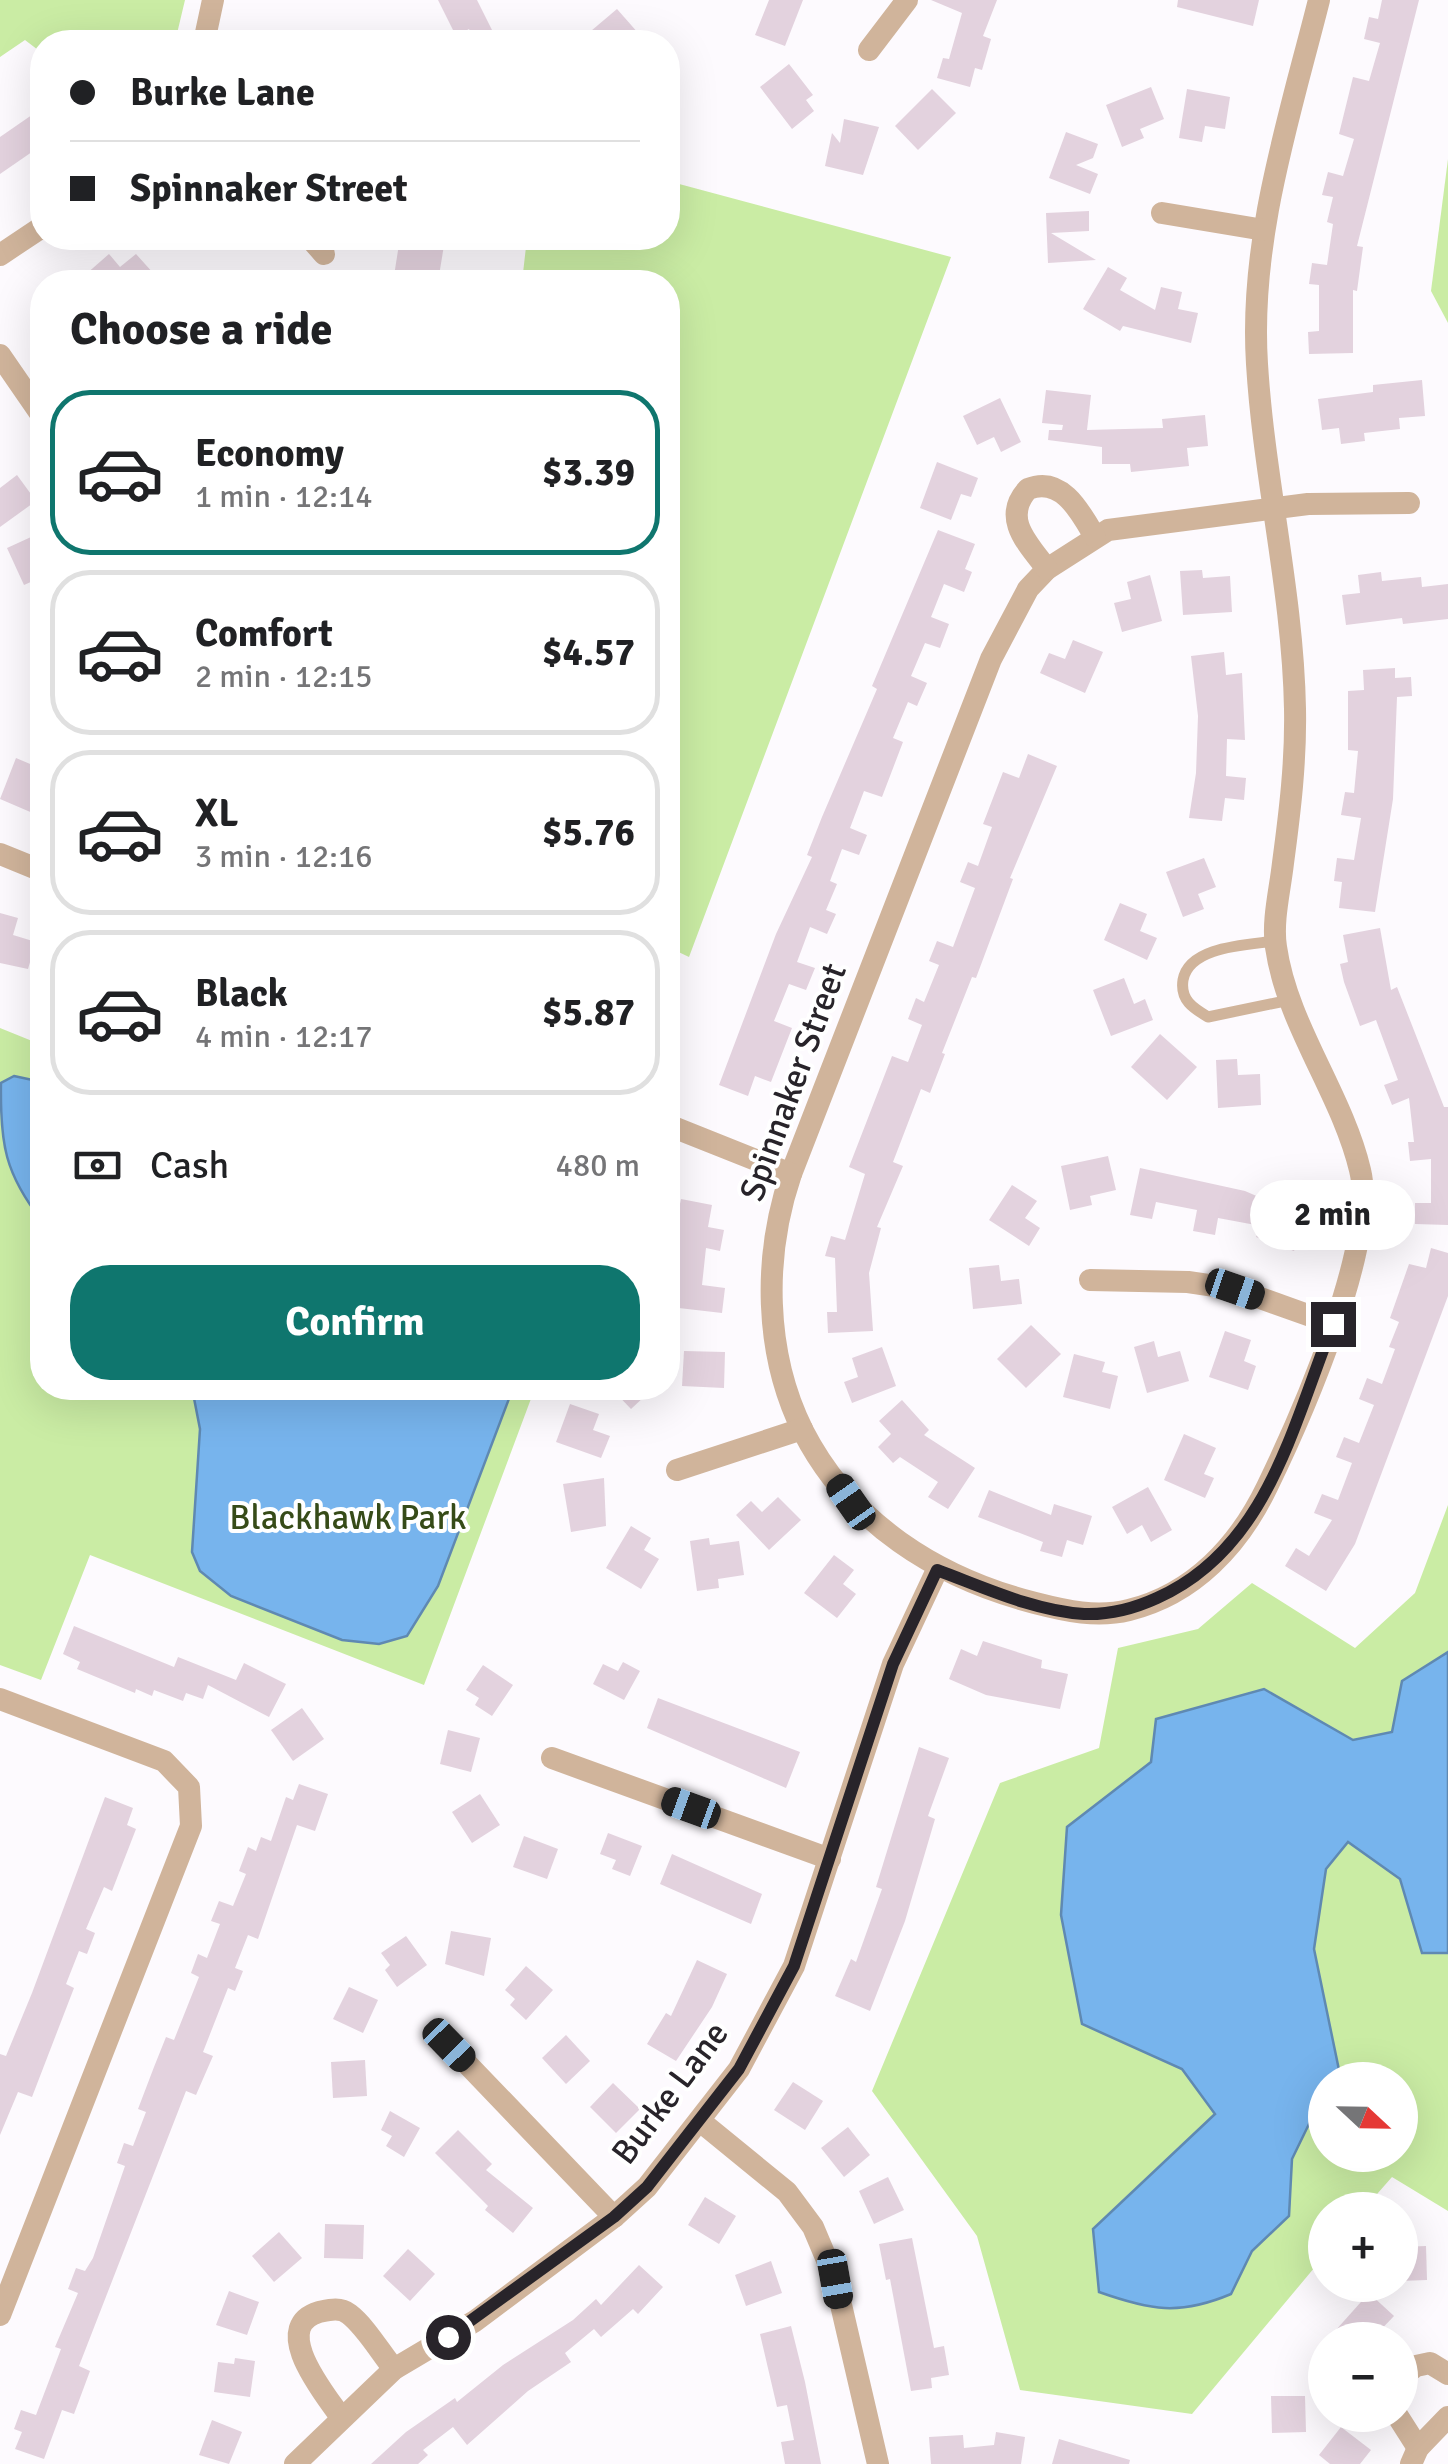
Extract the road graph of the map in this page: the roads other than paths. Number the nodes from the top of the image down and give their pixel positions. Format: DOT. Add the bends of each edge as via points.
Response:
graph roads {
  1 [pos="213,0"];
  2 [pos="907,0"];
  3 [pos="1319,0"];
  4 [pos="207,30"];
  5 [pos="869,50"];
  6 [pos="1162,213"];
  7 [pos="1264,230"];
  8 [pos="30,235"];
  9 [pos="0,256"];
  10 [pos="0,355"];
  11 [pos="30,399"];
  12 [pos="1409,503"];
  13 [pos="1272,510"];
  14 [pos="1095,537"];
  15 [pos="1046,568"];
  16 [pos="0,854"];
  17 [pos="30,866"];
  18 [pos="1275,941"];
  19 [pos="1292,999"];
  20 [pos="680,1130"];
  21 [pos="791,1174"];
  22 [pos="1090,1280"];
  23 [pos="1333,1324"];
  24 [pos="802,1429"];
  25 [pos="678,1470"];
  26 [pos="937,1570"];
  27 [pos="0,1700"];
  28 [pos="552,1758"];
  29 [pos="830,1859"];
  30 [pos="449,2045"];
  31 [pos="700,2121"];
  32 [pos="614,2217"];
  33 [pos="0,2315"];
  34 [pos="1418,2366"];
  35 [pos="394,2369"];
  36 [pos="1448,2374"];
  37 [pos="340,2416"];
  38 [pos="1448,2417"];
  39 [pos="1404,2432"];
  40 [pos="1414,2456"];
  41 [pos="295,2464"];
  42 [pos="878,2464"];
  1 -- 4 [label="street"];
  2 -- 5 [label="street"];
  3 -- 7 [label="street, Spinnaker Street"];
  6 -- 7 [label="street"];
  7 -- 13 [label="street, Spinnaker Street" via="1256,358"];
  8 -- 9 [label="street"];
  10 -- 11 [label="street"];
  12 -- 13 [label="street" via="1362,500"];
  13 -- 14 [label="street, Spinnaker Street"];
  13 -- 18 [label="street, Spinnaker Street" via="1295,688 1296,760"];
  14 -- 15 [label="street, Spinnaker Street"];
  14 -- 15 [label="street" via="1069,498 1048,486 1028,489 1015,516"];
  15 -- 21 [label="street, Spinnaker Street" via="991,659"];
  16 -- 17 [label="street"];
  18 -- 19 [label="street, Spinnaker Street"];
  18 -- 19 [label="lane" via="1197,958 1182,987 1188,1006 1208,1018"];
  19 -- 23 [label="street, Spinnaker Street" via="1360,1170 1359,1252"];
  20 -- 21 [label="street"];
  21 -- 24 [label="street, Spinnaker Street" via="769,1292"];
  22 -- 23 [label="street" via="1235,1289"];
  23 -- 26 [label="street, Spinnaker Street" via="1245,1530 1216,1563 1179,1588 1131,1610 1081,1614"];
  24 -- 25 [label="street"];
  24 -- 26 [label="street, Spinnaker Street" via="851,1502"];
  26 -- 29 [label="street, Burke Lane" via="893,1664"];
  27 -- 33 [label="street" via="164,1761 189,1787 191,1826"];
  28 -- 29 [label="street"];
  29 -- 31 [label="street, Burke Lane" via="794,1966 739,2069"];
  30 -- 32 [label="street"];
  31 -- 32 [label="street, Burke Lane"];
  31 -- 42 [label="street" via="786,2192 814,2227 835,2279"];
  32 -- 35 [label="street, Burke Lane" via="475,2321"];
  34 -- 36 [label="street" via="1430,2363"];
  35 -- 37 [label="street, Burke Lane"];
  35 -- 37 [label="street" via="350,2314 311,2315 300,2329 299,2346"];
  37 -- 41 [label="street, Burke Lane"];
  38 -- 40 [label="street"];
  39 -- 40 [label="street"];
}
